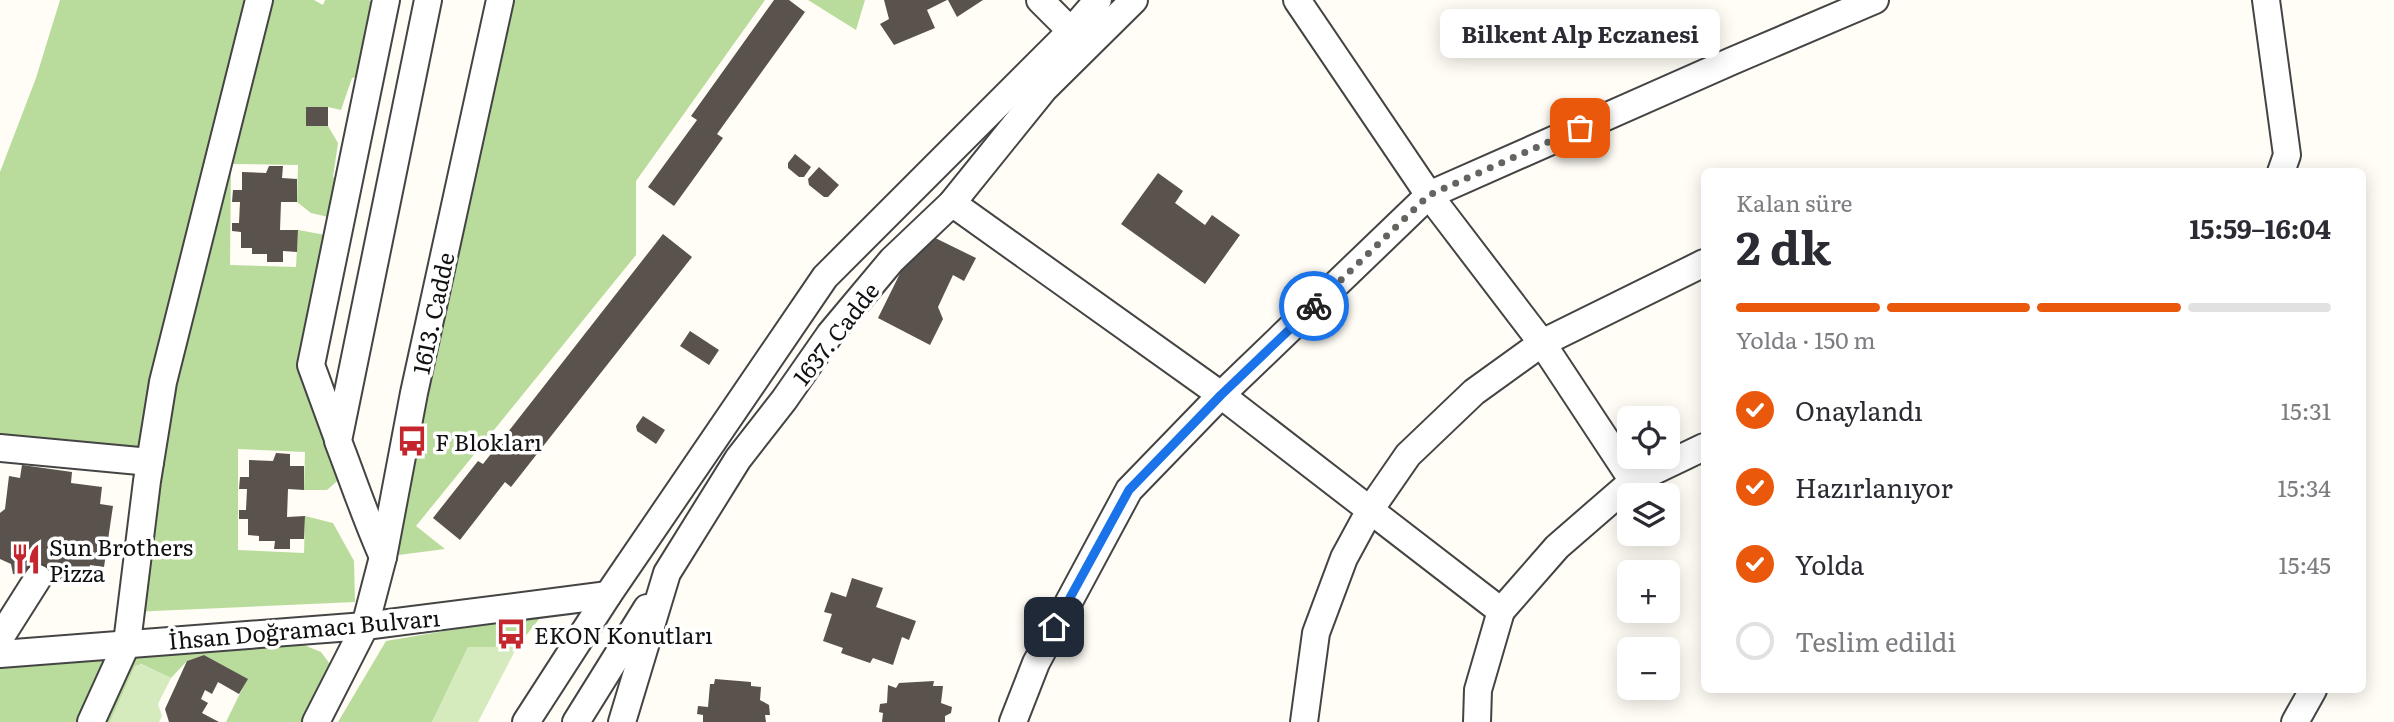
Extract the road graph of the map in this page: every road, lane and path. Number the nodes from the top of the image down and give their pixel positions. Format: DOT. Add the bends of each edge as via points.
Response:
graph roads {
  1 [pos="259,0"];
  2 [pos="386,0"];
  3 [pos="428,0"];
  4 [pos="500,0"];
  5 [pos="1040,0"];
  6 [pos="1098,0"];
  7 [pos="1134,0"];
  8 [pos="1297,0"];
  9 [pos="1875,0"];
  10 [pos="2266,0"];
  11 [pos="1071,31"];
  12 [pos="2282,168"];
  13 [pos="1429,195"];
  14 [pos="952,203"];
  15 [pos="1701,264"];
  16 [pos="1542,343"];
  17 [pos="1221,395"];
  18 [pos="338,441"];
  19 [pos="0,448"];
  20 [pos="1701,448"];
  21 [pos="149,462"];
  22 [pos="1633,481"];
  23 [pos="1370,510"];
  24 [pos="383,557"];
  25 [pos="667,573"];
  26 [pos="38,578"];
  27 [pos="608,595"];
  28 [pos="1501,611"];
  29 [pos="365,626"];
  30 [pos="0,638"];
  31 [pos="127,643"];
  32 [pos="0,654"];
  33 [pos="2311,693"];
  34 [pos="91,722"];
  35 [pos="316,722"];
  36 [pos="526,722"];
  37 [pos="576,722"];
  38 [pos="622,722"];
  39 [pos="1013,722"];
  40 [pos="1304,722"];
  41 [pos="1477,722"];
  42 [pos="2295,722"];
  1 -- 21 [label="street" via="163,382"];
  2 -- 18 [label="street" via="312,365"];
  3 -- 18 [label="street"];
  4 -- 24 [label="street, 1613. Cadde"];
  5 -- 11 [label="street"];
  6 -- 11 [label="street, 1637. Cadde"];
  7 -- 14 [label="street, 1637. Cadde" via="1044,89"];
  8 -- 13 [label="street"];
  9 -- 13 [label="street"];
  10 -- 12 [label="street" via="2287,155"];
  11 -- 27 [label="street, 1637. Cadde" via="825,277"];
  13 -- 16 [label="street"];
  13 -- 17 [label="street"];
  14 -- 17 [label="street"];
  14 -- 25 [label="street, 1637. Cadde" via="892,260 830,334 738,459"];
  15 -- 16 [label="street"];
  16 -- 22 [label="street"];
  16 -- 23 [label="street" via="1474,392 1417,446"];
  17 -- 23 [label="street"];
  17 -- 39 [label="street" via="1129,490 1035,663"];
  18 -- 24 [label="street"];
  19 -- 21 [label="street"];
  20 -- 22 [label="street"];
  21 -- 31 [label="street"];
  22 -- 28 [label="street" via="1558,547"];
  23 -- 28 [label="street"];
  23 -- 40 [label="street" via="1344,558 1316,633"];
  24 -- 29 [label="street, 1613. Cadde"];
  25 -- 37 [label="street"];
  25 -- 38 [label="street, 1637. Cadde"];
  26 -- 30 [label="street"];
  27 -- 29 [label="street, İhsan Doğramacı Bulvarı"];
  27 -- 36 [label="street, 1637. Cadde"];
  28 -- 41 [label="street" via="1478,690"];
  29 -- 31 [label="street, İhsan Doğramacı Bulvarı"];
  29 -- 35 [label="street, 1613. Cadde"];
  31 -- 32 [label="street, İhsan Doğramacı Bulvarı"];
  31 -- 34 [label="street"];
  33 -- 42 [label="street"];
}
